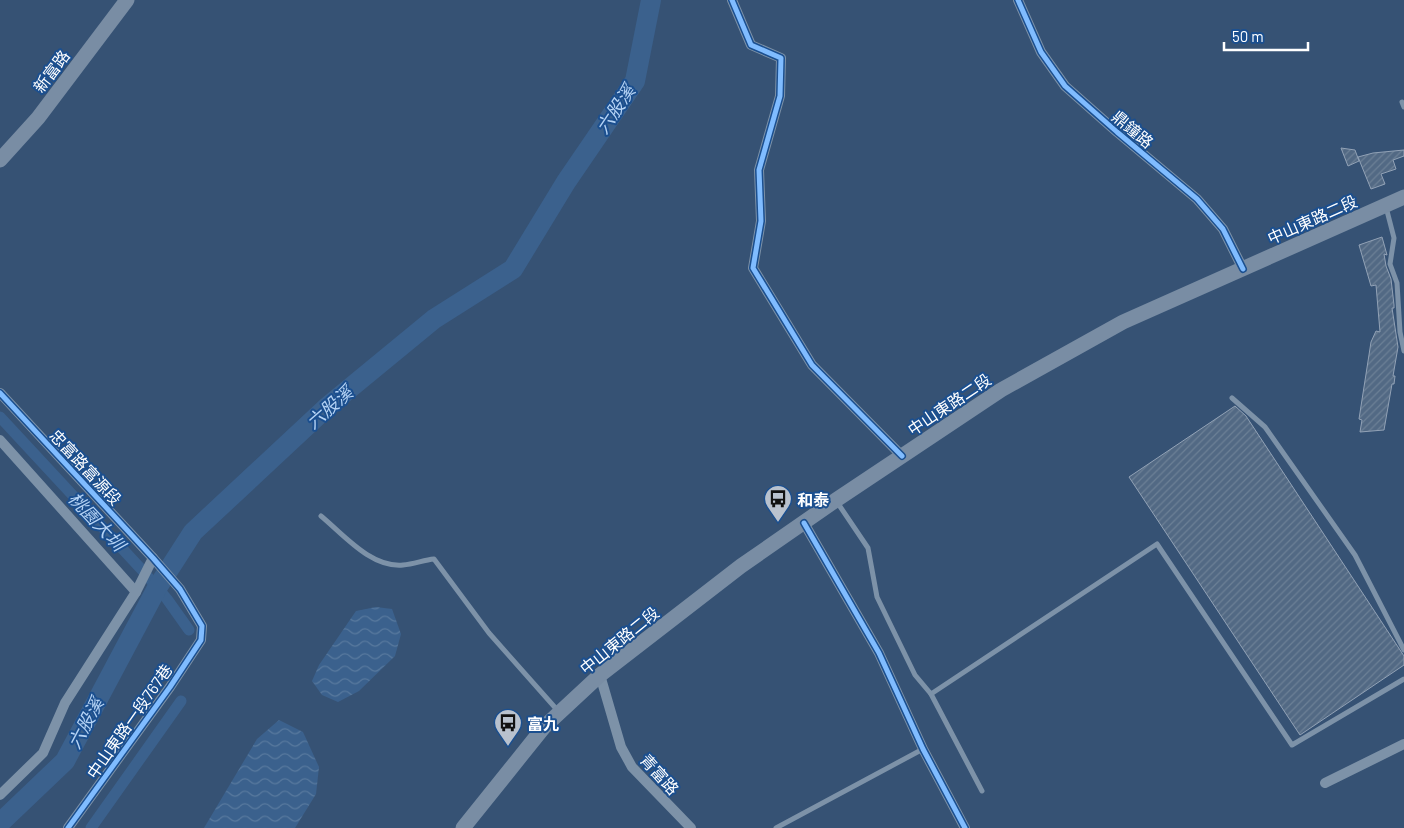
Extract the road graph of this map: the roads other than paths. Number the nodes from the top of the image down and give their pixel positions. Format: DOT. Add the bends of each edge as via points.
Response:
graph roads {
  1 [pos="127,0"];
  2 [pos="732,0"];
  3 [pos="1018,0"];
  4 [pos="0,160"];
  5 [pos="1404,197"];
  6 [pos="1386,206"];
  7 [pos="1243,269"];
  8 [pos="1404,351"];
  9 [pos="0,393"];
  10 [pos="1232,398"];
  11 [pos="0,440"];
  12 [pos="902,456"];
  13 [pos="836,500"];
  14 [pos="321,516"];
  15 [pos="804,523"];
  16 [pos="153,558"];
  17 [pos="136,592"];
  18 [pos="202,626"];
  19 [pos="1404,650"];
  20 [pos="600,675"];
  21 [pos="1404,679"];
  22 [pos="931,694"];
  23 [pos="559,712"];
  24 [pos="1404,744"];
  25 [pos="923,748"];
  26 [pos="1325,783"];
  27 [pos="982,791"];
  28 [pos="0,795"];
  29 [pos="68,828"];
  30 [pos="463,828"];
  31 [pos="692,828"];
  32 [pos="776,828"];
  33 [pos="965,828"];
  1 -- 4 [label="main road, 新富路" via="38,118"];
  2 -- 12 [label="street" via="751,45 782,58 780,96 760,170 761,221 753,268 812,365"];
  3 -- 7 [label="street, 鼎鐘路" via="1041,52 1065,86 1198,199 1223,230"];
  5 -- 6 [label="main road, 中山東路二段"];
  6 -- 7 [label="main road, 中山東路二段"];
  6 -- 8 [label="lane" via="1394,238 1390,264 1397,283"];
  7 -- 12 [label="main road, 中山東路二段" via="1123,322 1001,390"];
  9 -- 16 [label="street, 忠富路富源段"];
  10 -- 19 [label="lane" via="1265,426 1355,555"];
  11 -- 17 [label="street"];
  12 -- 13 [label="main road, 中山東路二段"];
  13 -- 15 [label="main road, 中山東路二段"];
  13 -- 22 [label="lane" via="868,548 877,597 916,675"];
  14 -- 23 [label="lane" via="374,560 403,565 434,559 489,633"];
  15 -- 20 [label="main road, 中山東路二段" via="740,566"];
  15 -- 25 [label="street" via="879,653"];
  16 -- 17 [label="street"];
  16 -- 18 [label="street, 忠富路富源段" via="180,589"];
  17 -- 28 [label="street" via="64,703 43,753"];
  18 -- 29 [label="street, 中山東路一段767巷" via="201,640 196,648"];
  20 -- 23 [label="main road, 中山東路二段"];
  20 -- 31 [label="street, 青富路" via="621,747 632,767"];
  21 -- 22 [label="lane" via="1292,745 1157,544"];
  22 -- 27 [label="lane"];
  23 -- 30 [label="main road, 中山東路二段" via="544,726"];
  24 -- 26 [label="street"];
  25 -- 32 [label="lane"];
  25 -- 33 [label="street"];
}
